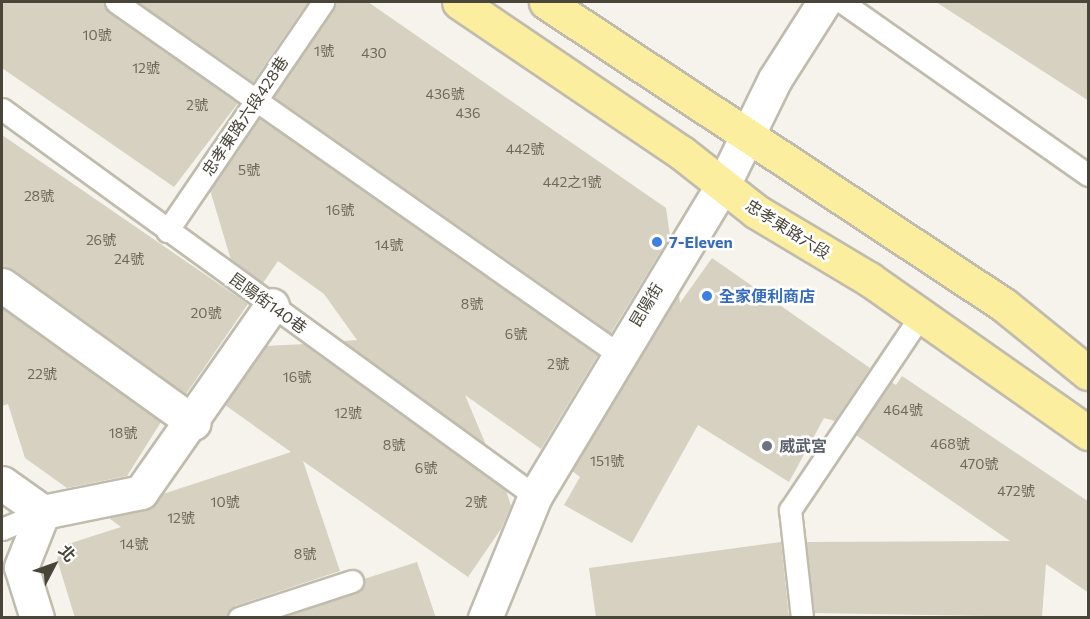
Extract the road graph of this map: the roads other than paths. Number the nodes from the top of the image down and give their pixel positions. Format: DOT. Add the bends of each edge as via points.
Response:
graph roads {
  1 [pos="116,2"];
  2 [pos="323,2"];
  3 [pos="459,2"];
  4 [pos="546,2"];
  5 [pos="824,2"];
  6 [pos="842,2"];
  7 [pos="255,99"];
  8 [pos="2,109"];
  9 [pos="746,135"];
  10 [pos="1089,176"];
  11 [pos="724,183"];
  12 [pos="167,231"];
  13 [pos="2,285"];
  14 [pos="272,305"];
  15 [pos="921,315"];
  16 [pos="617,353"];
  17 [pos="1089,373"];
  18 [pos="194,423"];
  19 [pos="1089,433"];
  20 [pos="2,483"];
  21 [pos="535,496"];
  22 [pos="43,512"];
  23 [pos="2,529"];
  24 [pos="352,581"];
  25 [pos="37,618"];
  26 [pos="239,618"];
  27 [pos="485,618"];
  28 [pos="802,618"];
  1 -- 7 [label="lane"];
  2 -- 7 [label="lane, 忠孝東路六段428巷"];
  3 -- 11 [label="main road, 忠孝東路六段"];
  4 -- 9 [label="main road"];
  5 -- 9 [label="street, 昆陽街"];
  6 -- 10 [label="lane"];
  7 -- 12 [label="lane, 忠孝東路六段428巷"];
  7 -- 16 [label="lane"];
  8 -- 12 [label="lane, 昆陽街140巷"];
  9 -- 11 [label="street, 昆陽街"];
  9 -- 17 [label="main road" via="1004,305"];
  11 -- 15 [label="main road, 忠孝東路六段" via="756,212"];
  11 -- 16 [label="street, 昆陽街"];
  12 -- 14 [label="lane, 昆陽街140巷"];
  13 -- 18 [label="street"];
  14 -- 18 [label="street"];
  14 -- 21 [label="lane, 昆陽街140巷"];
  15 -- 19 [label="main road, 忠孝東路六段"];
  15 -- 28 [label="lane" via="790,510"];
  16 -- 21 [label="street, 昆陽街"];
  18 -- 22 [label="street" via="141,492"];
  20 -- 22 [label="street"];
  21 -- 27 [label="street, 昆陽街"];
  22 -- 23 [label="lane"];
  22 -- 25 [label="street" via="21,567"];
  24 -- 26 [label="lane"];
}
